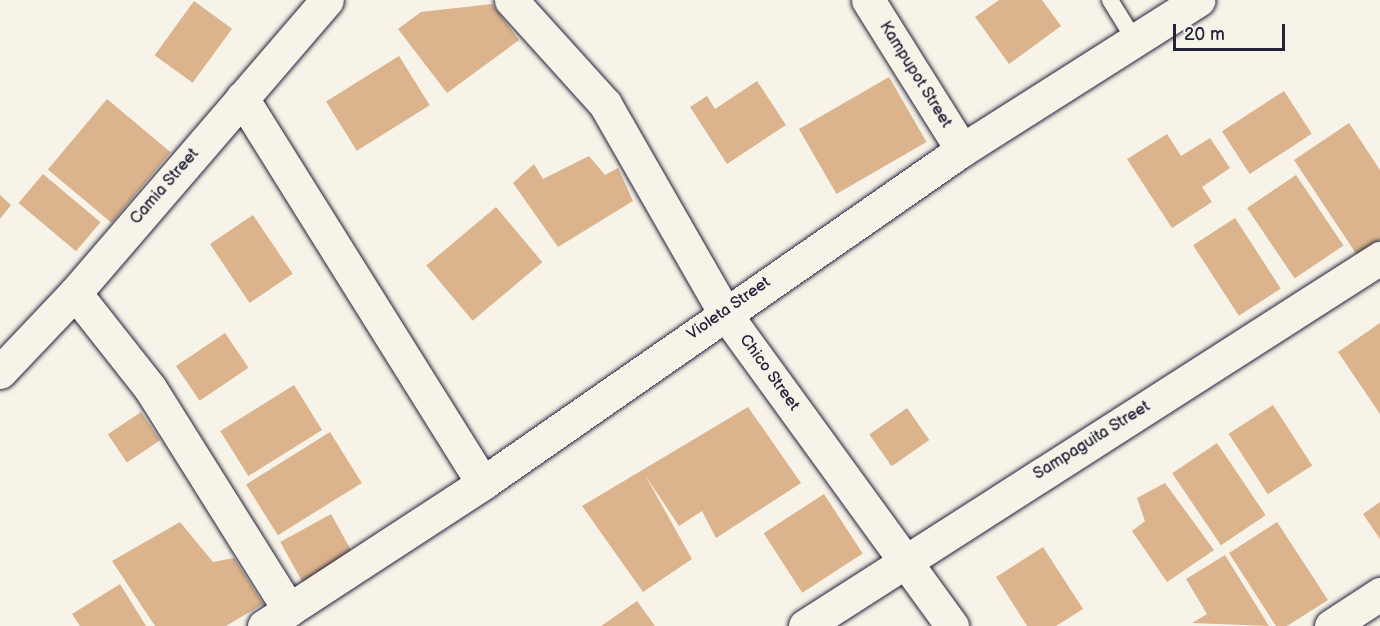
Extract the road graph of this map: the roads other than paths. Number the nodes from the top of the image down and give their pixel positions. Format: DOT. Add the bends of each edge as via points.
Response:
graph roads {
  1 [pos="327,0"];
  2 [pos="512,0"];
  3 [pos="868,0"];
  4 [pos="1110,0"];
  5 [pos="1198,0"];
  6 [pos="1134,39"];
  7 [pos="242,98"];
  8 [pos="962,150"];
  9 [pos="1380,258"];
  10 [pos="75,293"];
  11 [pos="724,312"];
  12 [pos="0,372"];
  13 [pos="483,483"];
  14 [pos="906,559"];
  15 [pos="1380,594"];
  16 [pos="277,618"];
  17 [pos="805,626"];
  18 [pos="952,626"];
  19 [pos="1331,626"];
  1 -- 7 [label="street, Camia Street"];
  2 -- 11 [label="street, Chico Street" via="605,104"];
  3 -- 8 [label="street, Kampupot Street"];
  4 -- 6 [label="lane"];
  5 -- 6 [label="street, Violeta Street"];
  6 -- 8 [label="street, Violeta Street"];
  7 -- 10 [label="street, Camia Street"];
  7 -- 13 [label="street"];
  8 -- 11 [label="street, Violeta Street"];
  9 -- 14 [label="street, Sampaguita Street"];
  10 -- 12 [label="street, Camia Street"];
  10 -- 16 [label="street" via="150,388"];
  11 -- 13 [label="street, Violeta Street"];
  11 -- 14 [label="street, Chico Street"];
  13 -- 16 [label="street, Violeta Street"];
  14 -- 17 [label="street, Sampaguita Street"];
  14 -- 18 [label="street, Chico Street"];
  15 -- 19 [label="street"];
}
